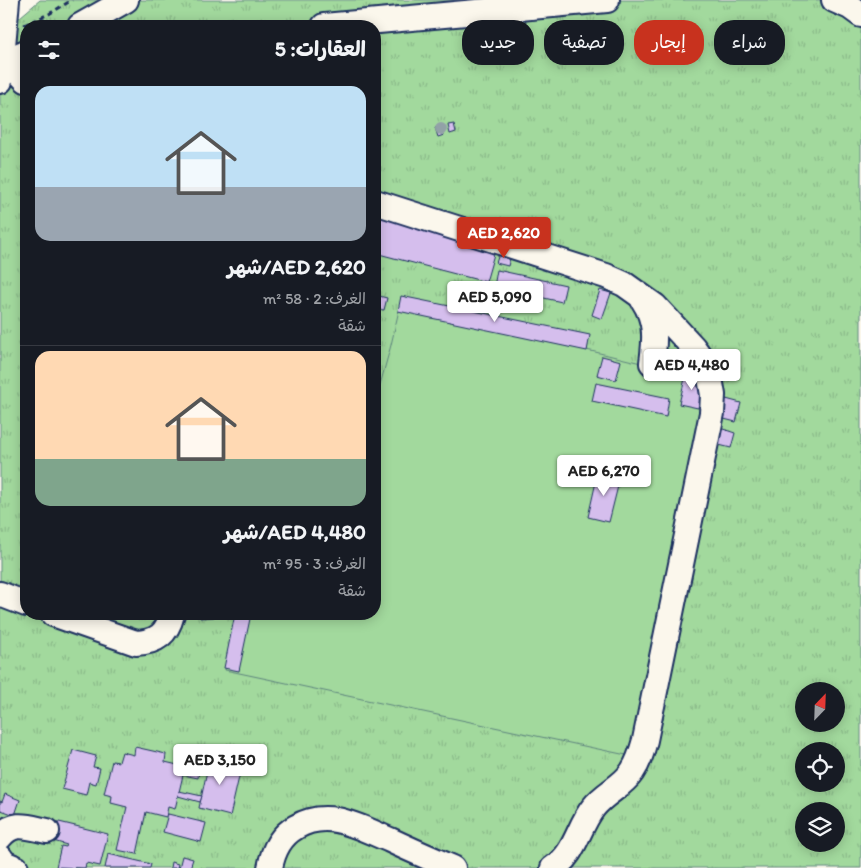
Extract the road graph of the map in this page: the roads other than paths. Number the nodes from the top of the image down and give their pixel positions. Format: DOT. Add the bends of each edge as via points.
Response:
graph roads {
  1 [pos="7,0"];
  2 [pos="126,0"];
  3 [pos="607,0"];
  4 [pos="834,0"];
  5 [pos="861,14"];
  6 [pos="91,20"];
  7 [pos="381,21"];
  8 [pos="13,66"];
  9 [pos="381,204"];
  10 [pos="640,294"];
  11 [pos="652,363"];
  12 [pos="0,594"];
  13 [pos="20,602"];
  14 [pos="70,620"];
  15 [pos="171,620"];
  16 [pos="47,830"];
  17 [pos="0,837"];
  18 [pos="0,857"];
  19 [pos="16,868"];
  20 [pos="270,868"];
  21 [pos="454,868"];
  22 [pos="553,868"];
  1 -- 8 [label="lane" via="4,33"];
  2 -- 6 [label="lane"];
  3 -- 7 [label="lane"];
  4 -- 5 [label="lane"];
  9 -- 10 [label="lane" via="606,276"];
  10 -- 11 [label="lane" via="654,326"];
  10 -- 22 [label="lane" via="655,306 703,361 714,395 712,413 641,757 620,785 594,806 570,852"];
  12 -- 13 [label="lane"];
  14 -- 15 [label="lane" via="136,643 158,638"];
  16 -- 17 [label="lane" via="13,826"];
  18 -- 19 [label="lane" via="4,863"];
  20 -- 21 [label="lane" via="272,856 290,830 318,818 362,828"];
}
